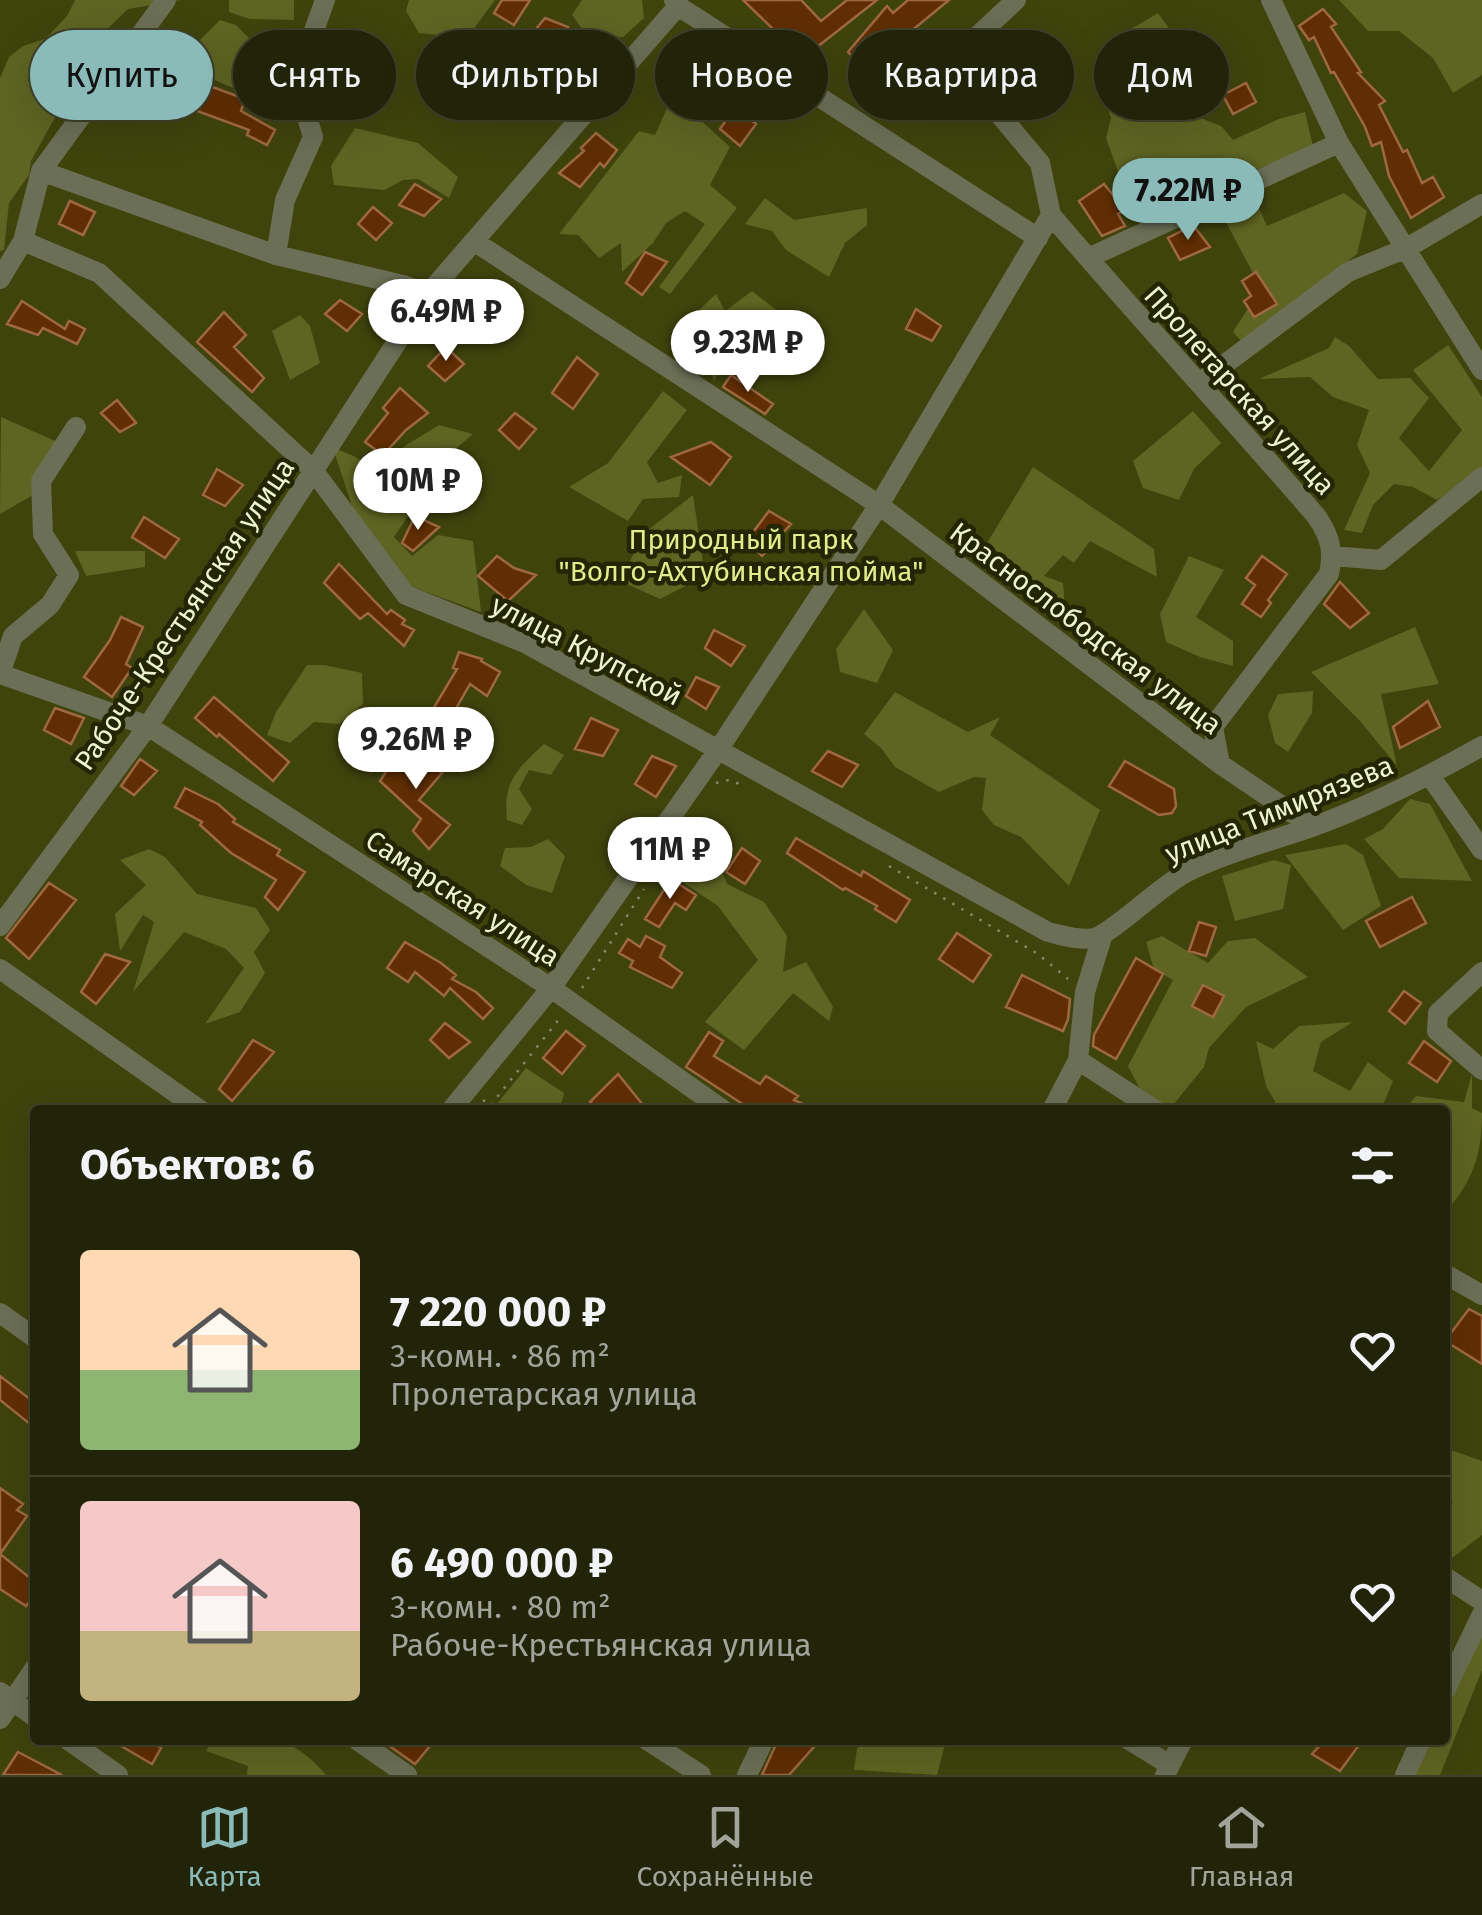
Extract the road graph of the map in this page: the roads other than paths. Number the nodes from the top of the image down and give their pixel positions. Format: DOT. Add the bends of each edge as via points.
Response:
graph roads {
  1 [pos="166,0"];
  2 [pos="326,0"];
  3 [pos="1016,0"];
  4 [pos="1271,0"];
  5 [pos="676,3"];
  6 [pos="1339,144"];
  7 [pos="42,171"];
  8 [pos="1482,204"];
  9 [pos="1051,214"];
  10 [pos="1038,238"];
  11 [pos="23,240"];
  12 [pos="475,242"];
  13 [pos="1407,248"];
  14 [pos="276,255"];
  15 [pos="1088,258"];
  16 [pos="0,279"];
  17 [pos="428,294"];
  18 [pos="1482,370"];
  19 [pos="1201,382"];
  20 [pos="76,427"];
  21 [pos="313,470"];
  22 [pos="1482,477"];
  23 [pos="879,505"];
  24 [pos="1333,556"];
  25 [pos="0,674"];
  26 [pos="148,726"];
  27 [pos="1482,746"];
  28 [pos="718,750"];
  29 [pos="1220,764"];
  30 [pos="1430,776"];
  31 [pos="1313,827"];
  32 [pos="1482,850"];
  33 [pos="0,926"];
  34 [pos="1103,934"];
  35 [pos="0,970"];
  36 [pos="1482,972"];
  37 [pos="550,988"];
  38 [pos="1078,1060"];
  39 [pos="1482,1070"];
  40 [pos="193,1105"];
  41 [pos="456,1105"];
  42 [pos="716,1105"];
  43 [pos="1055,1105"];
  44 [pos="1147,1105"];
  45 [pos="1450,1277"];
  46 [pos="1482,1295"];
  47 [pos="0,1313"];
  48 [pos="30,1334"];
  49 [pos="1450,1580"];
  50 [pos="1482,1600"];
  51 [pos="1482,1614"];
  52 [pos="30,1673"];
  53 [pos="1450,1681"];
  54 [pos="6,1696"];
  55 [pos="30,1713"];
  56 [pos="0,1719"];
  57 [pos="75,1745"];
  58 [pos="364,1745"];
  59 [pos="655,1745"];
  60 [pos="761,1745"];
  61 [pos="1135,1745"];
  62 [pos="1180,1745"];
  63 [pos="1420,1745"];
  64 [pos="1168,1770"];
  65 [pos="118,1775"];
  66 [pos="407,1775"];
  67 [pos="702,1775"];
  68 [pos="746,1775"];
  69 [pos="1405,1775"];
  1 -- 7 [label="street"];
  2 -- 14 [label="street" via="296,81 313,138 285,200"];
  3 -- 9 [label="street" via="952,59 1040,162"];
  4 -- 6 [label="street"];
  5 -- 10 [label="street"];
  5 -- 12 [label="street, Рабоче-Крестьянская улица"];
  6 -- 13 [label="street"];
  6 -- 15 [label="street"];
  7 -- 11 [label="street"];
  7 -- 14 [label="street"];
  8 -- 13 [label="street"];
  9 -- 10 [label="street"];
  9 -- 15 [label="street, Пролетарская улица"];
  10 -- 23 [label="street"];
  11 -- 16 [label="street"];
  11 -- 21 [label="street, улица Крупской" via="99,272"];
  12 -- 17 [label="street, Рабоче-Крестьянская улица"];
  12 -- 23 [label="street, Краснослободская улица"];
  13 -- 18 [label="street"];
  13 -- 19 [label="street" via="1348,272"];
  14 -- 17 [label="street"];
  15 -- 19 [label="street, Пролетарская улица"];
  17 -- 21 [label="street, Рабоче-Крестьянская улица"];
  19 -- 24 [label="street, Пролетарская улица" via="1317,517"];
  20 -- 25 [label="street" via="41,481 43,534 68,575 50,605 13,636"];
  21 -- 26 [label="street, Рабоче-Крестьянская улица"];
  21 -- 28 [label="street, улица Крупской" via="406,595 525,643"];
  22 -- 24 [label="street" via="1381,560"];
  23 -- 28 [label="street"];
  23 -- 29 [label="street, Краснослободская улица"];
  24 -- 29 [label="street" via="1330,574 1214,727"];
  25 -- 26 [label="street, Самарская улица"];
  26 -- 33 [label="street, Рабоче-Крестьянская улица"];
  26 -- 37 [label="street, Самарская улица"];
  27 -- 30 [label="street, улица Тимирязева"];
  28 -- 34 [label="street, улица Крупской" via="1048,932"];
  28 -- 37 [label="street"];
  29 -- 31 [label="street, Краснослободская улица"];
  30 -- 31 [label="street, улица Тимирязева"];
  30 -- 32 [label="street"];
  31 -- 34 [label="street, улица Тимирязева" via="1186,873"];
  34 -- 38 [label="street" via="1085,992"];
  35 -- 40 [label="street"];
  36 -- 39 [label="street" via="1438,1013 1437,1031"];
  37 -- 41 [label="street"];
  37 -- 42 [label="street, Самарская улица"];
  38 -- 43 [label="street"];
  38 -- 44 [label="street"];
  45 -- 46 [label="street"];
  47 -- 48 [label="street"];
  49 -- 50 [label="street"];
  51 -- 53 [label="street"];
  52 -- 54 [label="street"];
  54 -- 55 [label="street"];
  54 -- 56 [label="street"];
  57 -- 65 [label="street"];
  58 -- 66 [label="street"];
  59 -- 67 [label="street"];
  60 -- 68 [label="street"];
  61 -- 64 [label="street"];
  62 -- 64 [label="street"];
  63 -- 69 [label="street"];
}
